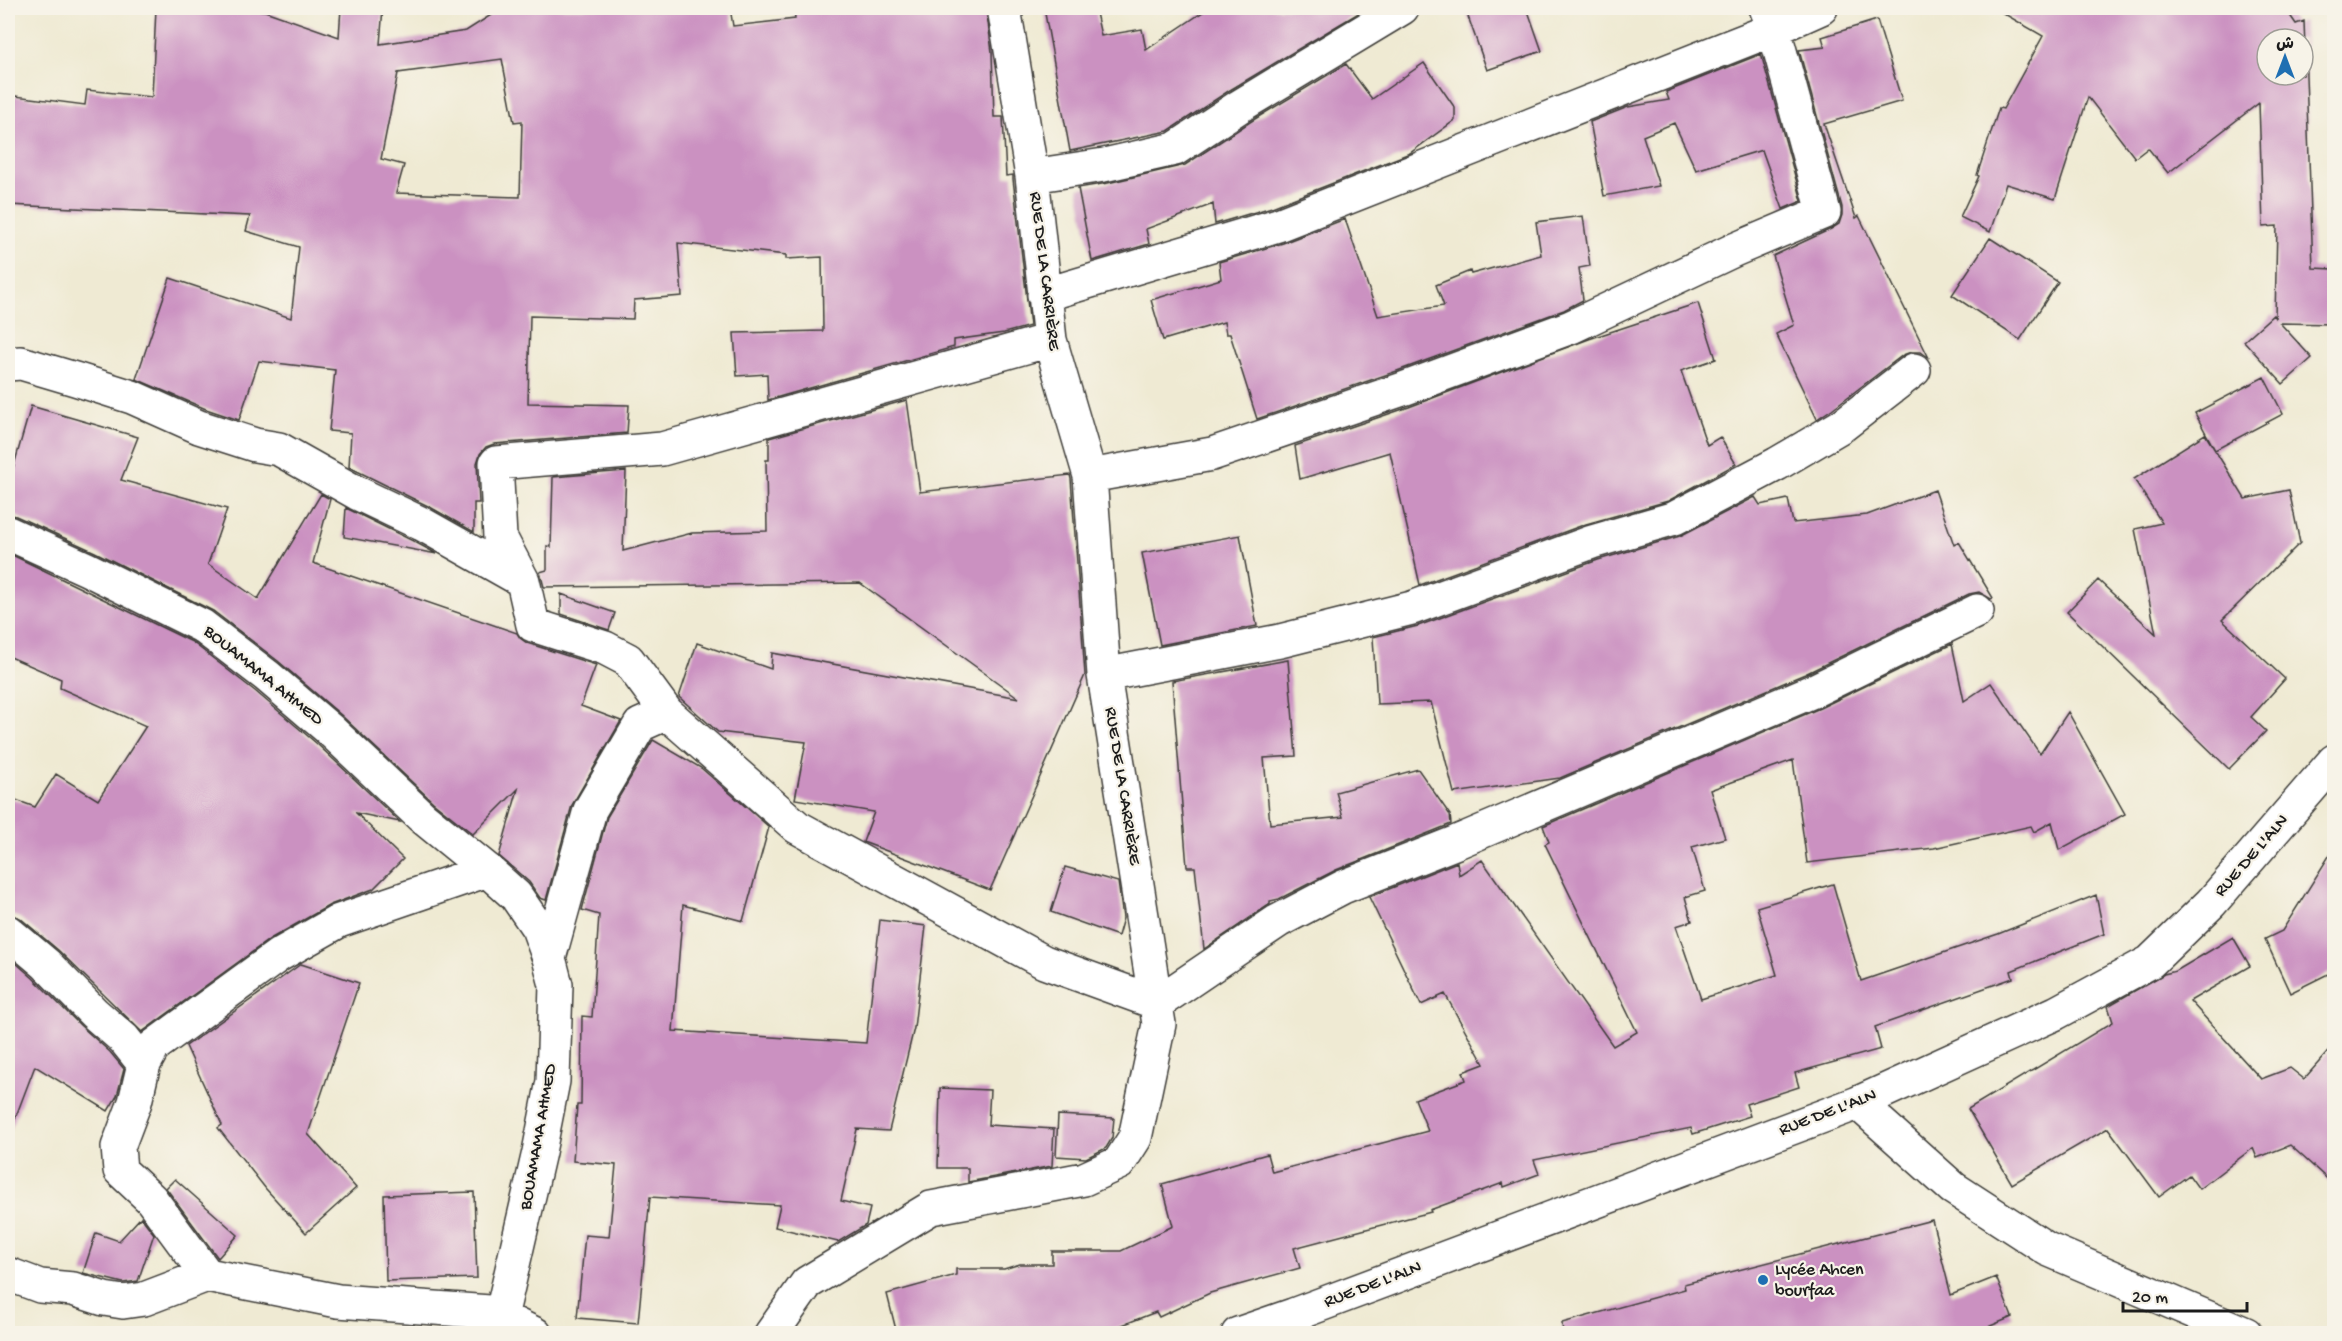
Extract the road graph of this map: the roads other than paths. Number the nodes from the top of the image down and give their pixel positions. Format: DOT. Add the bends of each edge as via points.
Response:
graph roads {
  1 [pos="1004,8"];
  2 [pos="1402,8"];
  3 [pos="1821,8"];
  4 [pos="1770,18"];
  5 [pos="1032,176"];
  6 [pos="1044,296"];
  7 [pos="1050,340"];
  8 [pos="8,364"];
  9 [pos="1914,370"];
  10 [pos="1090,476"];
  11 [pos="8,533"];
  12 [pos="523,581"];
  13 [pos="1977,611"];
  14 [pos="1104,675"];
  15 [pos="667,713"];
  16 [pos="2334,761"];
  17 [pos="486,869"];
  18 [pos="8,932"];
  19 [pos="549,958"];
  20 [pos="1157,1003"];
  21 [pos="144,1064"];
  22 [pos="1858,1103"];
  23 [pos="8,1274"];
  24 [pos="207,1275"];
  25 [pos="501,1317"];
  26 [pos="535,1334"];
  27 [pos="771,1334"];
  28 [pos="1238,1334"];
  29 [pos="2246,1334"];
  1 -- 5 [label="street, RUE DE LA CARRIÈRE"];
  2 -- 5 [label="street" via="1175,148 1104,165"];
  3 -- 4 [label="street"];
  4 -- 6 [label="street" via="1278,225"];
  4 -- 10 [label="street" via="1824,212 1571,327 1403,389 1212,453"];
  5 -- 6 [label="street, RUE DE LA CARRIÈRE"];
  6 -- 7 [label="street, RUE DE LA CARRIÈRE"];
  7 -- 10 [label="street, RUE DE LA CARRIÈRE"];
  7 -- 12 [label="street" via="662,449 496,462 500,537"];
  8 -- 12 [label="street" via="21,363 75,379 132,397 199,427 279,449"];
  9 -- 14 [label="street" via="1844,425 1675,518 1593,542 1412,608 1280,641"];
  10 -- 14 [label="street, RUE DE LA CARRIÈRE"];
  11 -- 17 [label="street, BOUAMAMA AHMED" via="202,626 311,714 421,816"];
  12 -- 15 [label="street" via="533,625 605,648 628,660"];
  13 -- 20 [label="street" via="1803,696 1343,887 1278,921"];
  14 -- 20 [label="street, RUE DE LA CARRIÈRE"];
  15 -- 19 [label="street" via="640,724 590,810"];
  15 -- 20 [label="street" via="797,827 1044,962"];
  16 -- 22 [label="street, RUE DE L'ALN" via="2211,903 2150,962 2056,1013"];
  17 -- 19 [label="street, BOUAMAMA AHMED" via="516,896 538,928"];
  17 -- 21 [label="street" via="339,921 279,955 154,1046"];
  18 -- 21 [label="street" via="124,1039"];
  19 -- 25 [label="street, BOUAMAMA AHMED" via="556,985 553,1081"];
  20 -- 27 [label="street, RUE DE LA CARRIÈRE" via="1160,1024 1135,1138 1119,1163 1084,1179 932,1208 807,1282"];
  21 -- 24 [label="street" via="135,1102 117,1147 120,1170 151,1199"];
  22 -- 28 [label="street, RUE DE L'ALN"];
  22 -- 29 [label="street" via="1953,1188 2047,1249"];
  23 -- 24 [label="street" via="40,1286 73,1289 123,1302 144,1299"];
  24 -- 25 [label="street" via="338,1300 490,1312"];
  25 -- 26 [label="street"];
}
